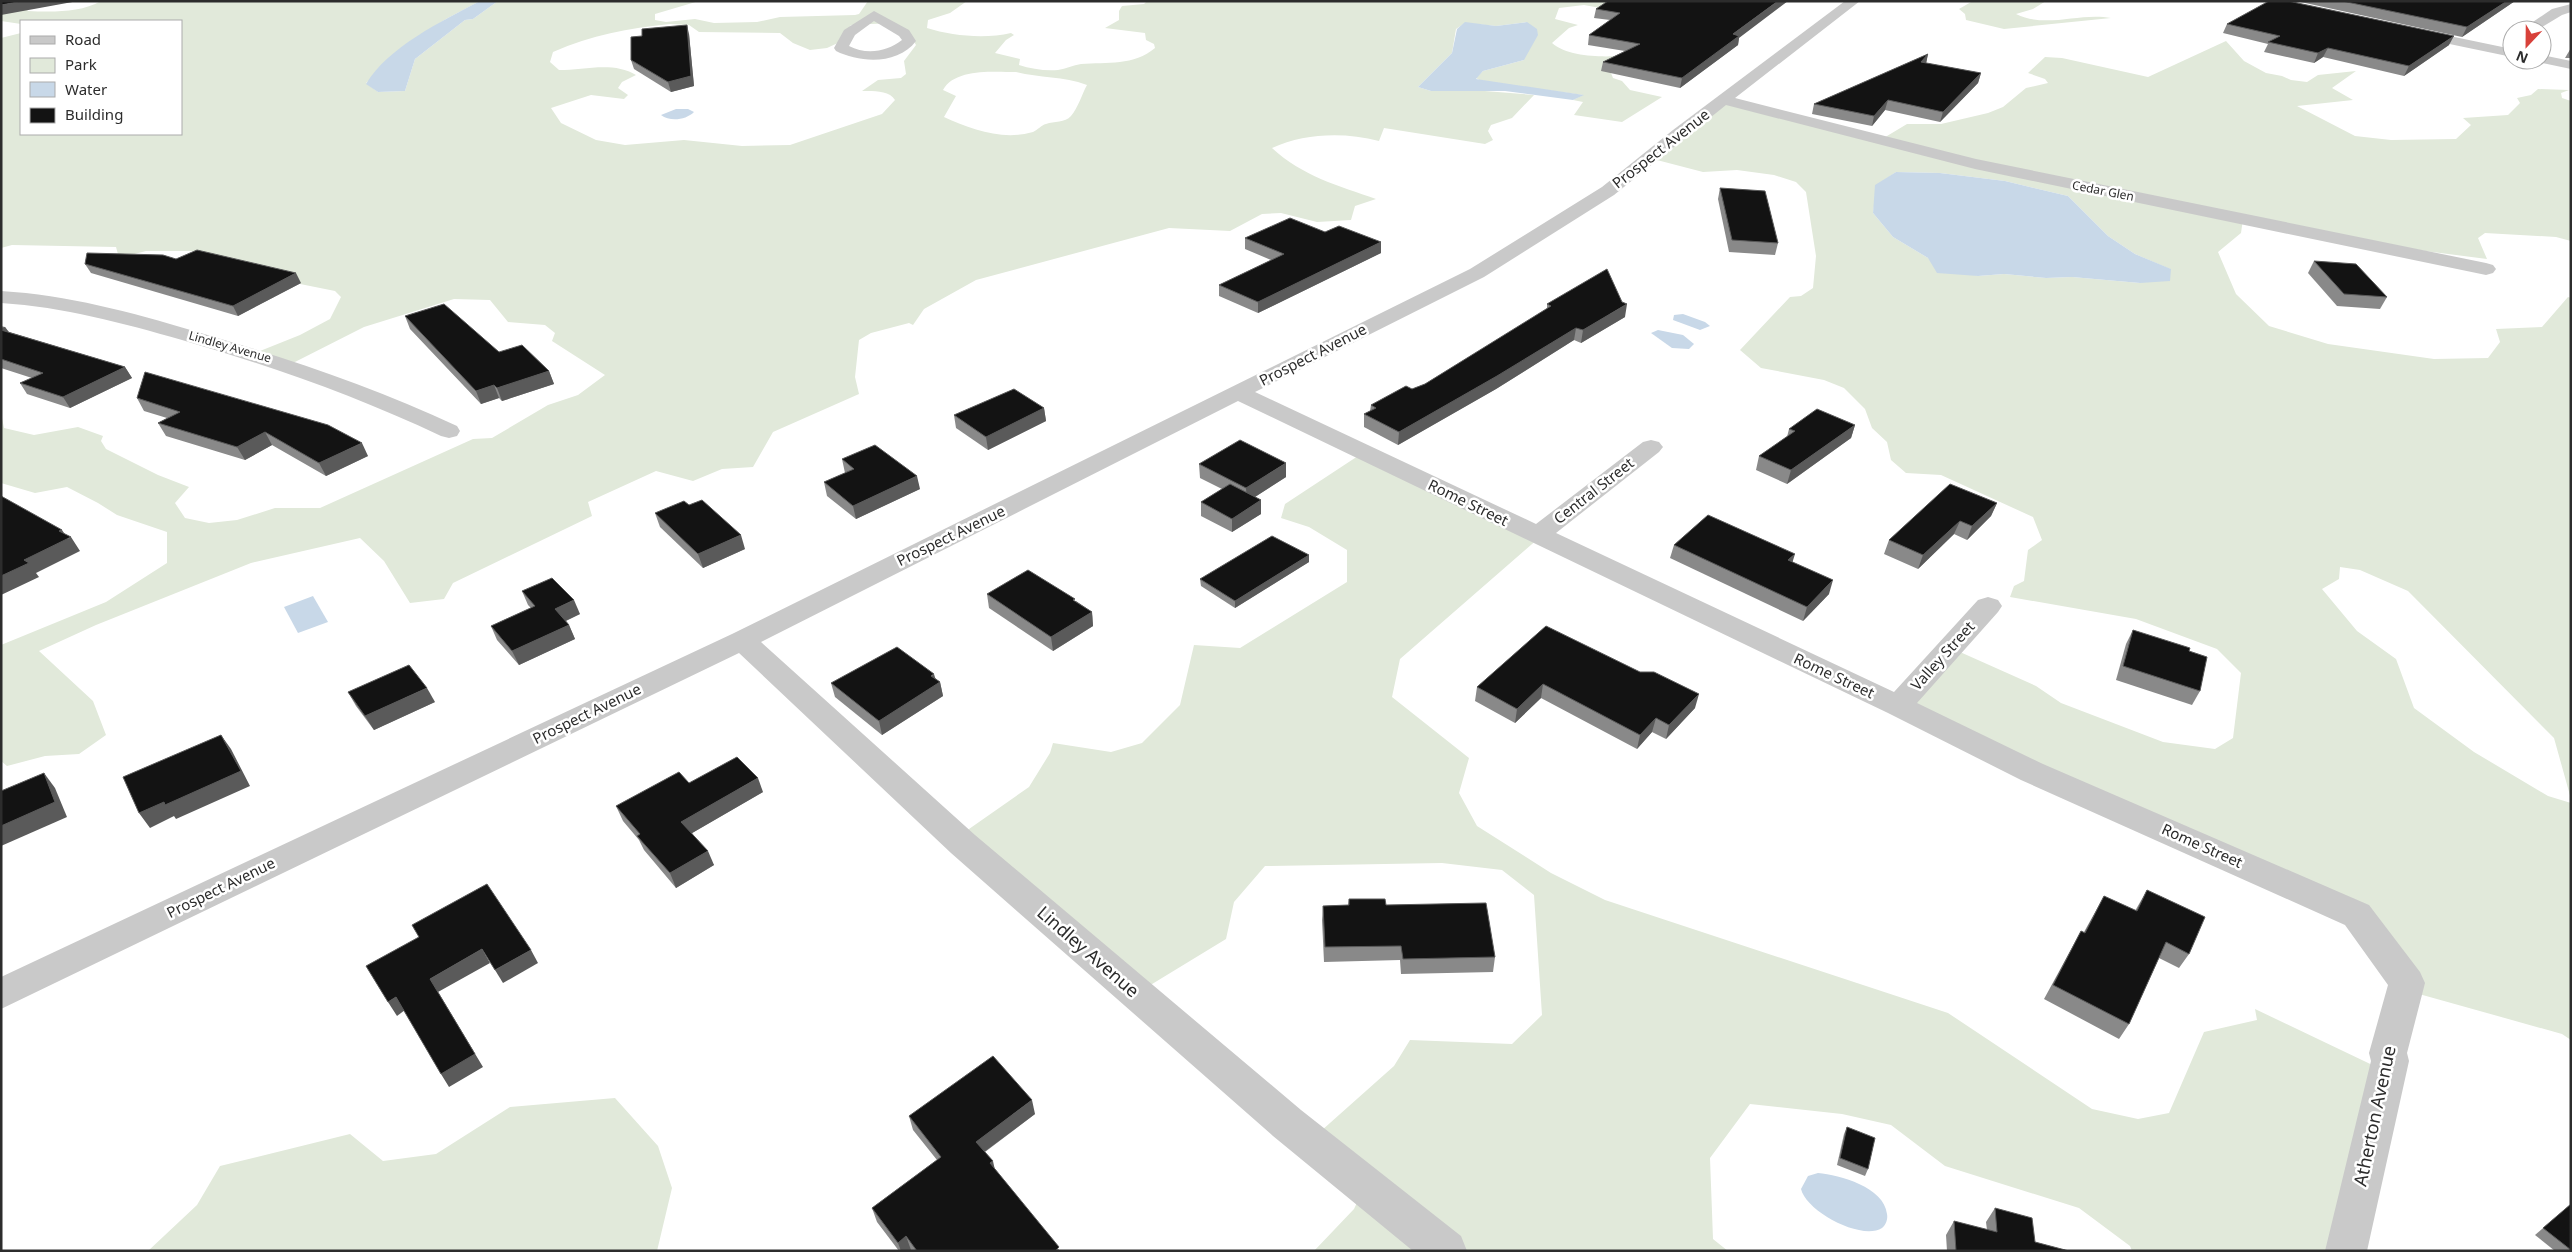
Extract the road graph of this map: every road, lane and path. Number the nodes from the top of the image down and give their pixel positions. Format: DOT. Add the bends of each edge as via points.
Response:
graph roads {
  1 [pos="879,1"];
  2 [pos="1854,1"];
  3 [pos="2571,8"];
  4 [pos="874,15"];
  5 [pos="2544,20"];
  6 [pos="2400,30"];
  7 [pos="2502,46"];
  8 [pos="2496,50"];
  9 [pos="2502,51"];
  10 [pos="2552,61"];
  11 [pos="2571,65"];
  12 [pos="1724,100"];
  13 [pos="2486,270"];
  14 [pos="1,297"];
  15 [pos="1239,393"];
  16 [pos="449,431"];
  17 [pos="1650,447"];
  18 [pos="1537,536"];
  19 [pos="1988,606"];
  20 [pos="742,640"];
  21 [pos="1898,706"];
  22 [pos="2407,983"];
  23 [pos="1,994"];
  24 [pos="1446,1251"];
  25 [pos="2346,1251"];
  1 -- 4 [label="street"];
  2 -- 12 [label="street, Prospect Avenue"];
  3 -- 5 [label="street"];
  6 -- 8 [label="street"];
  7 -- 8 [label="street"];
  8 -- 9 [label="street"];
  10 -- 11 [label="street"];
  12 -- 13 [label="street, Cedar Glen" via="1975,164"];
  12 -- 15 [label="street, Prospect Avenue" via="1608,191 1477,273"];
  14 -- 16 [label="street, Lindley Avenue" via="69,304 268,358 374,396"];
  15 -- 18 [label="street, Rome Street"];
  15 -- 20 [label="street, Prospect Avenue"];
  17 -- 18 [label="street, Central Street"];
  18 -- 21 [label="street, Rome Street"];
  19 -- 21 [label="street, Valley Street"];
  20 -- 23 [label="street, Prospect Avenue"];
  20 -- 24 [label="street, Lindley Avenue" via="964,844 1287,1123"];
  21 -- 22 [label="street, Rome Street" via="2032,772 2357,915"];
  22 -- 25 [label="street, Atherton Avenue" via="2388,1053 2390,1061"];
}
